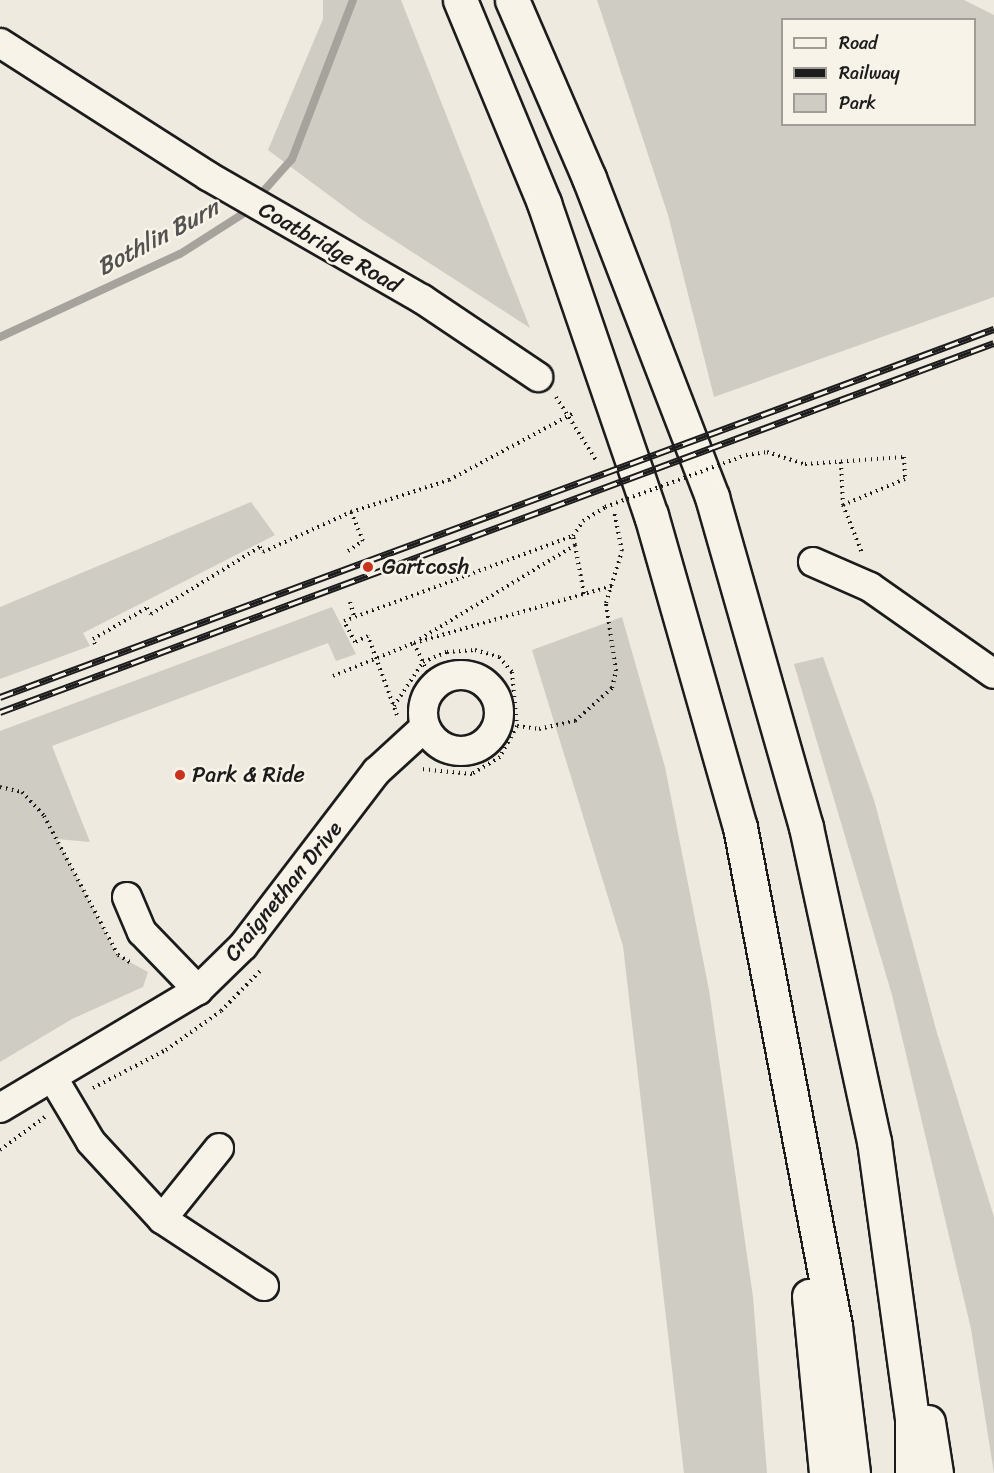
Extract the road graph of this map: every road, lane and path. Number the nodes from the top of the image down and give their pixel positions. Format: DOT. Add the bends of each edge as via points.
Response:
graph roads {
  1 [pos="460,0"];
  2 [pos="512,0"];
  3 [pos="0,43"];
  4 [pos="538,377"];
  5 [pos="572,414"];
  6 [pos="596,460"];
  7 [pos="841,462"];
  8 [pos="843,505"];
  9 [pos="614,511"];
  10 [pos="351,512"];
  11 [pos="573,536"];
  12 [pos="575,545"];
  13 [pos="348,551"];
  14 [pos="813,562"];
  15 [pos="612,585"];
  16 [pos="870,587"];
  17 [pos="585,594"];
  18 [pos="350,602"];
  19 [pos="354,616"];
  20 [pos="414,643"];
  21 [pos="95,645"];
  22 [pos="375,659"];
  23 [pos="994,674"];
  24 [pos="333,676"];
  25 [pos="434,686"];
  26 [pos="517,726"];
  27 [pos="416,733"];
  28 [pos="0,787"];
  29 [pos="127,897"];
  30 [pos="138,967"];
  31 [pos="198,990"];
  32 [pos="779,1014"];
  33 [pos="53,1078"];
  34 [pos="0,1108"];
  35 [pos="874,1141"];
  36 [pos="219,1148"];
  37 [pos="162,1219"];
  38 [pos="264,1286"];
  39 [pos="826,1473"];
  40 [pos="853,1473"];
  41 [pos="912,1473"];
  42 [pos="936,1473"];
  1 -- 32 [label="highway" via="544,202 651,515 740,828"];
  2 -- 35 [label="highway" via="589,178 712,497 806,827"];
  3 -- 4 [label="street, Coatbridge Road" via="208,176 422,299"];
  4 -- 5 [label="path"];
  5 -- 6 [label="path"];
  5 -- 10 [label="path" via="449,480"];
  7 -- 8 [label="path"];
  7 -- 8 [label="path" via="904,458 905,479"];
  7 -- 11 [label="path, bridge" via="805,464 767,452 746,455 604,507 583,521"];
  8 -- 16 [label="path" via="860,542"];
  9 -- 15 [label="path" via="622,551"];
  10 -- 13 [label="path" via="363,541"];
  10 -- 21 [label="path" via="263,552 260,547 151,614 147,608 93,639"];
  11 -- 12 [label="path"];
  11 -- 19 [label="path"];
  12 -- 17 [label="path"];
  12 -- 20 [label="path"];
  14 -- 16 [label="street"];
  15 -- 17 [label="path"];
  15 -- 26 [label="path" via="606,603 616,671 612,688 575,721 539,729"];
  16 -- 23 [label="street"];
  17 -- 20 [label="path"];
  18 -- 19 [label="path"];
  19 -- 22 [label="path" via="344,621 355,642 368,636"];
  20 -- 22 [label="path"];
  20 -- 25 [label="path"];
  22 -- 24 [label="path"];
  22 -- 27 [label="path"];
  25 -- 27 [label="street" via="423,705"];
  25 -- 27 [label="street" via="457,675 481,680 500,711 494,734 469,751 440,746"];
  27 -- 31 [label="street, Craignethan Drive" via="243,946"];
  28 -- 30 [label="path" via="22,792 44,816 117,955"];
  29 -- 31 [label="street" via="142,932"];
  31 -- 33 [label="street, Craignethan Drive"];
  32 -- 39 [label="highway"];
  32 -- 40 [label="highway" via="835,1326"];
  33 -- 34 [label="street, Craignethan Drive"];
  33 -- 37 [label="street" via="91,1142"];
  35 -- 41 [label="highway" via="912,1417"];
  35 -- 42 [label="highway" via="903,1250"];
  36 -- 37 [label="street"];
  37 -- 38 [label="street"];
}
